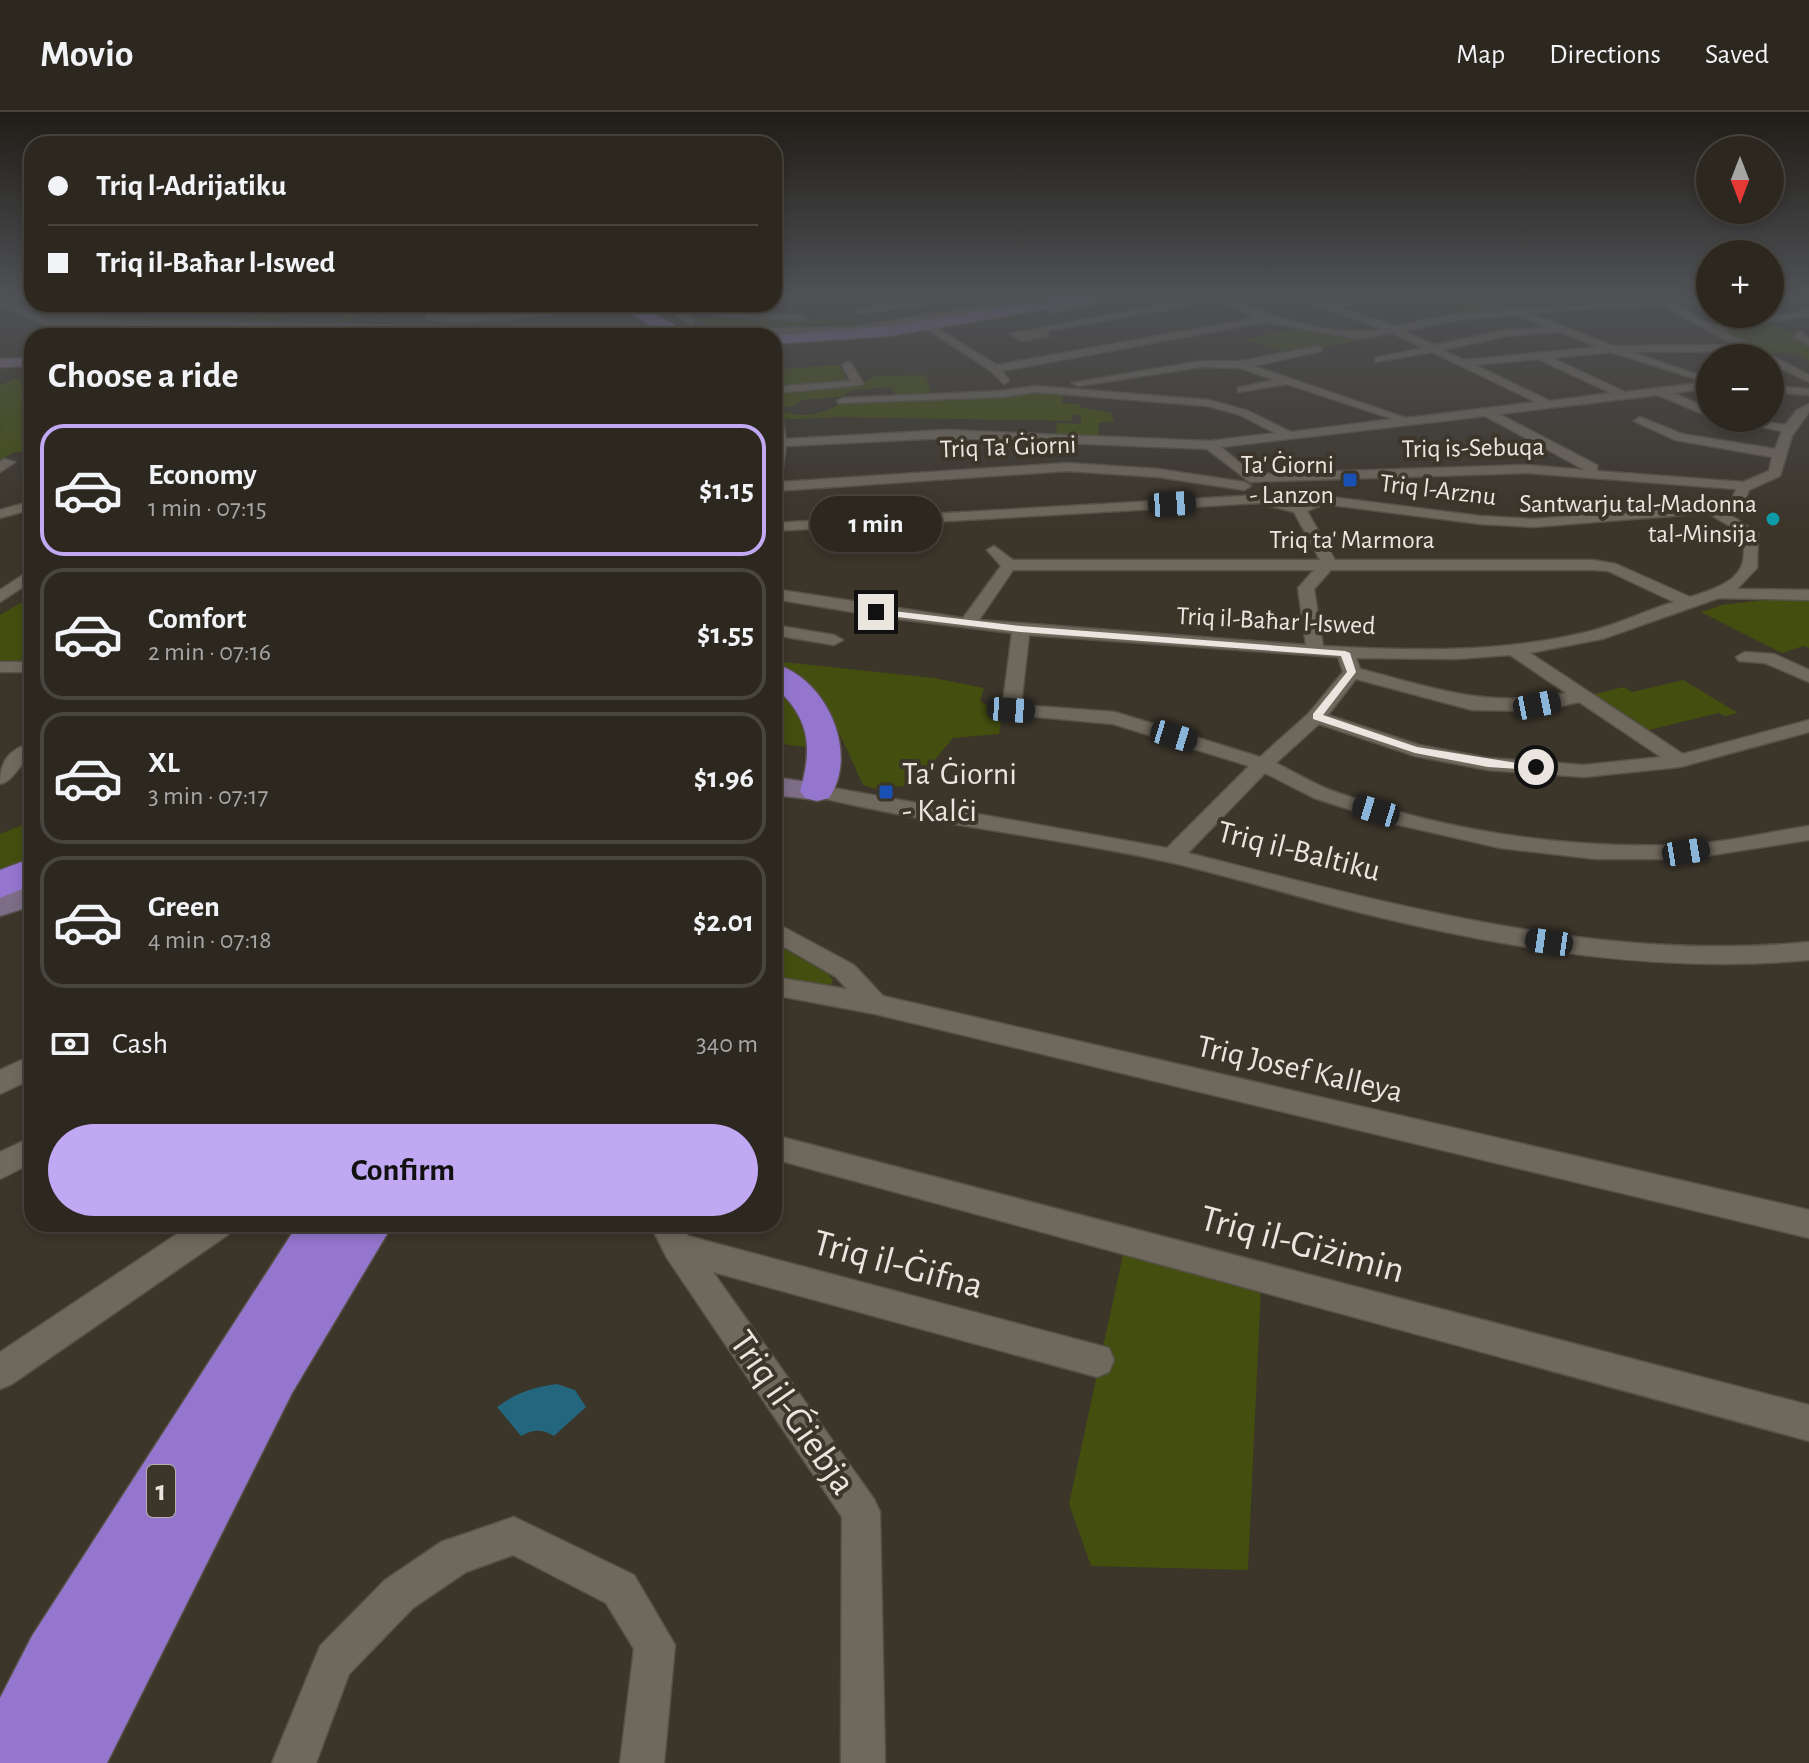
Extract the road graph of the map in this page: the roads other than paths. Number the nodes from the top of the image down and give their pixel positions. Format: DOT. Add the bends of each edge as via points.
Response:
graph roads {
  1 [pos="851,372"];
  2 [pos="998,372"];
  3 [pos="1140,372"];
  4 [pos="1264,372"];
  5 [pos="1482,372"];
  6 [pos="1574,372"];
  7 [pos="1287,380"];
  8 [pos="1809,381"];
  9 [pos="1784,383"];
  10 [pos="1784,387"];
  11 [pos="1696,388"];
  12 [pos="782,389"];
  13 [pos="1036,389"];
  14 [pos="1013,390"];
  15 [pos="1242,390"];
  16 [pos="1657,391"];
  17 [pos="1809,392"];
  18 [pos="1624,396"];
  19 [pos="843,401"];
  20 [pos="1548,404"];
  21 [pos="1696,407"];
  22 [pos="1809,407"];
  23 [pos="1485,411"];
  24 [pos="935,418"];
  25 [pos="1406,420"];
  26 [pos="1640,421"];
  27 [pos="1784,428"];
  28 [pos="1789,429"];
  29 [pos="1286,434"];
  30 [pos="782,435"];
  31 [pos="1210,445"];
  32 [pos="954,453"];
  33 [pos="1779,454"];
  34 [pos="1602,473"];
  35 [pos="1247,482"];
  36 [pos="782,485"];
  37 [pos="1744,486"];
  38 [pos="1259,499"];
  39 [pos="24,508"];
  40 [pos="1299,509"];
  41 [pos="1711,509"];
  42 [pos="16,510"];
  43 [pos="1688,510"];
  44 [pos="0,514"];
  45 [pos="0,521"];
  46 [pos="782,527"];
  47 [pos="1751,549"];
  48 [pos="994,550"];
  49 [pos="1329,563"];
  50 [pos="1009,565"];
  51 [pos="24,580"];
  52 [pos="1715,593"];
  53 [pos="1809,595"];
  54 [pos="782,596"];
  55 [pos="0,597"];
  56 [pos="1688,602"];
  57 [pos="968,623"];
  58 [pos="1021,629"];
  59 [pos="782,631"];
  60 [pos="834,640"];
  61 [pos="1512,649"];
  62 [pos="1315,651"];
  63 [pos="1745,657"];
  64 [pos="1348,663"];
  65 [pos="0,667"];
  66 [pos="24,667"];
  67 [pos="782,676"];
  68 [pos="1809,677"];
  69 [pos="1581,696"];
  70 [pos="1316,717"];
  71 [pos="1809,726"];
  72 [pos="17,753"];
  73 [pos="1680,761"];
  74 [pos="1263,764"];
  75 [pos="0,778"];
  76 [pos="782,787"];
  77 [pos="817,791"];
  78 [pos="1809,833"];
  79 [pos="1172,856"];
  80 [pos="24,874"];
  81 [pos="0,885"];
  82 [pos="24,897"];
  83 [pos="0,905"];
  84 [pos="782,935"];
  85 [pos="1809,951"];
  86 [pos="782,987"];
  87 [pos="875,1004"];
  88 [pos="24,1070"];
  89 [pos="0,1083"];
  90 [pos="782,1149"];
  91 [pos="24,1153"];
  92 [pos="0,1166"];
  93 [pos="1809,1224"];
  94 [pos="206,1232"];
  95 [pos="322,1232"];
  96 [pos="362,1232"];
  97 [pos="672,1236"];
  98 [pos="1097,1360"];
  99 [pos="0,1372"];
  100 [pos="1809,1423"];
  101 [pos="5,1763"];
  102 [pos="70,1763"];
  103 [pos="294,1763"];
  104 [pos="642,1763"];
  105 [pos="863,1763"];
  1 -- 12 [label="street" via="857,383 851,385"];
  2 -- 14 [label="street"];
  3 -- 13 [label="street"];
  4 -- 7 [label="street"];
  5 -- 20 [label="street"];
  6 -- 18 [label="street"];
  7 -- 15 [label="street"];
  7 -- 25 [label="street"];
  8 -- 9 [label="street"];
  10 -- 17 [label="street"];
  11 -- 16 [label="street"];
  13 -- 14 [label="street"];
  13 -- 29 [label="street" via="1209,403"];
  14 -- 19 [label="street"];
  16 -- 18 [label="street"];
  16 -- 21 [label="street"];
  18 -- 20 [label="street"];
  20 -- 23 [label="street"];
  22 -- 28 [label="street"];
  23 -- 25 [label="street"];
  23 -- 34 [label="street"];
  24 -- 32 [label="street"];
  25 -- 29 [label="street"];
  26 -- 33 [label="street" via="1679,437"];
  27 -- 28 [label="street"];
  28 -- 33 [label="street"];
  29 -- 31 [label="street"];
  30 -- 32 [label="street"];
  31 -- 32 [label="street"];
  31 -- 35 [label="street"];
  32 -- 35 [label="street, Triq Ta' Ġiorni"];
  32 -- 36 [label="street, Triq Ta' Ġiorni"];
  33 -- 37 [label="street" via="1775,473"];
  34 -- 35 [label="street, Triq is-Sebuqa" via="1527,469"];
  34 -- 37 [label="street, Triq is-Sebuqa"];
  35 -- 38 [label="street"];
  37 -- 41 [label="street" via="1737,505"];
  38 -- 40 [label="street, Triq l-Arznu"];
  38 -- 46 [label="street" via="974,522"];
  39 -- 42 [label="street"];
  40 -- 43 [label="street, Triq l-Arznu" via="1323,500 1533,523"];
  40 -- 49 [label="street"];
  41 -- 43 [label="street, Triq l-Arznu"];
  41 -- 47 [label="street" via="1751,533"];
  42 -- 44 [label="street"];
  42 -- 45 [label="street"];
  43 -- 47 [label="street" via="1734,528"];
  47 -- 52 [label="street, Triq il-Baħar l-Iswed" via="1748,569 1740,579"];
  47 -- 53 [label="street" via="1766,577"];
  48 -- 50 [label="street"];
  49 -- 50 [label="street, Triq ta' Marmora"];
  49 -- 56 [label="street, Triq ta' Marmora" via="1593,565 1611,567"];
  49 -- 62 [label="street" via="1306,588"];
  50 -- 57 [label="street"];
  51 -- 55 [label="street"];
  52 -- 53 [label="street"];
  52 -- 56 [label="street, Triq il-Baħar l-Iswed"];
  54 -- 57 [label="street, Triq il-Baħar l-Iswed"];
  56 -- 61 [label="street, Triq il-Baħar l-Iswed" via="1585,638"];
  57 -- 58 [label="street, Triq il-Baħar l-Iswed"];
  58 -- 62 [label="street, Triq il-Baħar l-Iswed"];
  58 -- 74 [label="street" via="1011,710 1115,718"];
  59 -- 60 [label="street"];
  61 -- 64 [label="street, Triq il-Baħar l-Iswed"];
  61 -- 69 [label="street"];
  62 -- 64 [label="street, Triq il-Baħar l-Iswed"];
  63 -- 68 [label="street" via="1768,658"];
  64 -- 69 [label="street" via="1472,704 1526,705"];
  64 -- 70 [label="street"];
  65 -- 66 [label="street"];
  67 -- 77 [label="highway" via="820,727 826,756"];
  69 -- 73 [label="street"];
  70 -- 73 [label="street" via="1415,750 1488,764 1584,771"];
  70 -- 74 [label="street"];
  71 -- 73 [label="street"];
  72 -- 75 [label="street"];
  74 -- 78 [label="street" via="1321,794 1500,841 1596,852 1686,852"];
  74 -- 79 [label="street"];
  76 -- 77 [label="main road, Triq il-Baltiku"];
  77 -- 79 [label="street, Triq il-Baltiku"];
  79 -- 85 [label="street, Triq il-Baltiku" via="1488,933 1611,951"];
  80 -- 81 [label="highway"];
  82 -- 83 [label="main road"];
  84 -- 87 [label="street" via="845,971"];
  86 -- 87 [label="street, Triq Josef Kalleya"];
  87 -- 93 [label="street, Triq Josef Kalleya"];
  88 -- 89 [label="street"];
  90 -- 100 [label="street, Triq il-Giżimin"];
  91 -- 92 [label="street"];
  94 -- 99 [label="street"];
  95 -- 101 [label="highway, 1" via="56,1660"];
  96 -- 102 [label="highway, 1" via="272,1373"];
  97 -- 98 [label="street, Triq il-Ġifna"];
  97 -- 105 [label="street, Triq il-Ǵiebja" via="861,1512"];
  103 -- 104 [label="street" via="334,1660 399,1594 455,1556 514,1536 620,1589 655,1645"];
}
